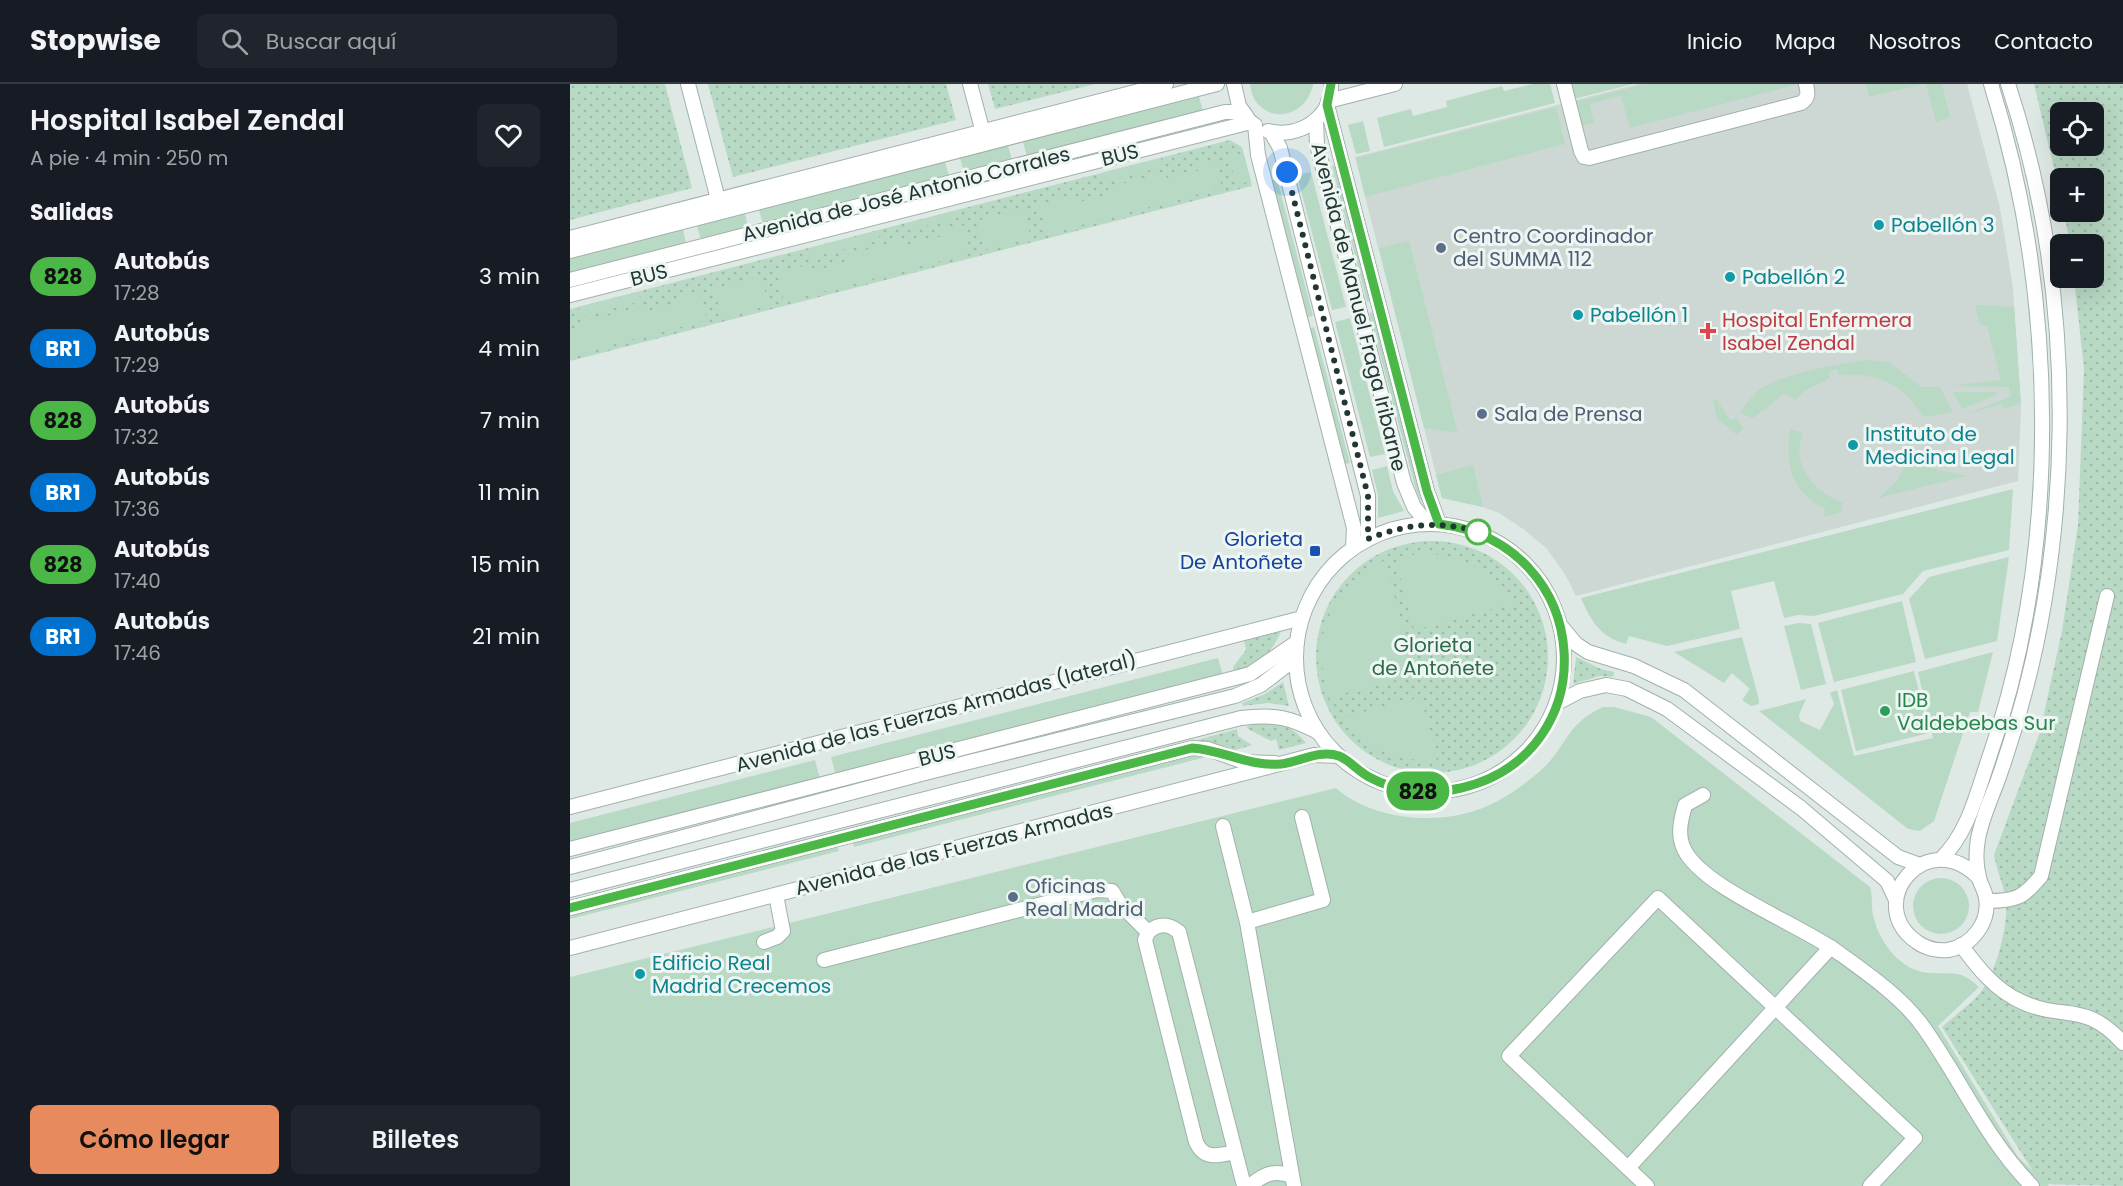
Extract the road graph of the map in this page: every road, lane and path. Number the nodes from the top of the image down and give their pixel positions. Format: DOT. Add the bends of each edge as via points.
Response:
graph roads {
  1 [pos="688,84"];
  2 [pos="970,84"];
  3 [pos="1166,84"];
  4 [pos="1217,84"];
  5 [pos="1234,84"];
  6 [pos="1395,84"];
  7 [pos="1564,84"];
  8 [pos="1806,84"];
  9 [pos="1991,84"];
  10 [pos="2008,84"];
  11 [pos="1331,92"];
  12 [pos="1249,120"];
  13 [pos="1316,120"];
  14 [pos="1271,132"];
  15 [pos="984,138"];
  16 [pos="720,206"];
  17 [pos="570,238"];
  18 [pos="570,251"];
  19 [pos="570,280"];
  20 [pos="570,295"];
  21 [pos="1433,524"];
  22 [pos="1368,539"];
  23 [pos="1353,548"];
  24 [pos="2108,596"];
  25 [pos="1302,618"];
  26 [pos="1561,626"];
  27 [pos="1297,642"];
  28 [pos="1296,658"];
  29 [pos="1557,703"];
  30 [pos="1318,732"];
  31 [pos="1339,756"];
  32 [pos="1280,764"];
  33 [pos="1703,795"];
  34 [pos="570,807"];
  35 [pos="1302,817"];
  36 [pos="1223,826"];
  37 [pos="570,849"];
  38 [pos="1941,859"];
  39 [pos="1920,865"];
  40 [pos="570,867"];
  41 [pos="1979,878"];
  42 [pos="570,890"];
  43 [pos="776,895"];
  44 [pos="1896,900"];
  45 [pos="1987,901"];
  46 [pos="570,908"];
  47 [pos="1247,922"];
  48 [pos="1148,932"];
  49 [pos="764,942"];
  50 [pos="1961,945"];
  51 [pos="1831,947"];
  52 [pos="570,948"];
  53 [pos="824,960"];
  54 [pos="1776,1007"];
  55 [pos="2123,1043"];
  56 [pos="1235,1152"];
  57 [pos="1628,1168"];
  58 [pos="1293,1181"];
  59 [pos="1245,1184"];
  60 [pos="1647,1186"];
  61 [pos="1870,1186"];
  62 [pos="2032,1186"];
  1 -- 16 [label="street"];
  2 -- 15 [label="street"];
  3 -- 15 [label="street"];
  4 -- 15 [label="street, Avenida de José Antonio Corrales"];
  5 -- 12 [label="street" via="1236,99"];
  6 -- 11 [label="street"];
  7 -- 8 [label="street" via="1581,151 1589,158 1801,103 1808,94"];
  9 -- 38 [label="street" via="2021,202 2031,262 2039,353 2039,480 2032,569 1998,728 1963,830"];
  10 -- 41 [label="street" via="2023,132 2049,259 2057,352 2057,474 2053,549 2044,608 2014,732 1978,837"];
  11 -- 13 [label="street"];
  11 -- 21 [label="street"];
  12 -- 14 [label="street"];
  12 -- 19 [label="street, Avenida de José Antonio Corrales" via="1225,112"];
  12 -- 20 [label="street, BUS"];
  12 -- 23 [label="street" via="1354,528"];
  13 -- 14 [label="street" via="1295,132"];
  13 -- 21 [label="street, Avenida de Manuel Fraga Iribarne" via="1317,145 1404,483 1414,507"];
  14 -- 22 [label="street, Avenida de Manuel Fraga Iribarne" via="1280,148 1368,496"];
  15 -- 16 [label="street, Avenida de José Antonio Corrales"];
  16 -- 17 [label="street"];
  16 -- 18 [label="street, Avenida de José Antonio Corrales"];
  21 -- 22 [label="street" via="1397,528"];
  21 -- 26 [label="street" via="1478,532 1512,551 1540,579"];
  22 -- 23 [label="street"];
  23 -- 25 [label="street" via="1331,567"];
  24 -- 45 [label="street" via="2041,876 2026,894"];
  25 -- 27 [label="street"];
  25 -- 34 [label="street, Avenida de las Fuerzas Armadas (lateral)"];
  26 -- 29 [label="street" via="1564,669"];
  26 -- 39 [label="street" via="1588,652 1634,666 1684,690 1898,857"];
  27 -- 28 [label="street"];
  27 -- 37 [label="street, BUS" via="1250,674"];
  28 -- 30 [label="street" via="1302,697"];
  28 -- 40 [label="street" via="1262,685 1235,696"];
  29 -- 31 [label="street" via="1527,751 1497,774 1462,788 1424,792 1396,787 1370,777"];
  29 -- 44 [label="street" via="1580,691 1606,685 1627,689 1667,709 1801,808 1887,881"];
  30 -- 31 [label="street"];
  30 -- 42 [label="street" via="1291,718 1241,718"];
  31 -- 32 [label="street, Avenida de las Fuerzas Armadas" via="1314,755"];
  32 -- 43 [label="street, Avenida de las Fuerzas Armadas"];
  32 -- 46 [label="street" via="1244,762 1208,749 1192,748"];
  33 -- 51 [label="street" via="1685,805 1679,825 1683,848 1695,865"];
  35 -- 47 [label="street" via="1323,900"];
  36 -- 47 [label="street"];
  38 -- 39 [label="street"];
  38 -- 41 [label="street" via="1956,861"];
  39 -- 44 [label="street" via="1908,873"];
  41 -- 45 [label="street"];
  43 -- 49 [label="street" via="783,931"];
  43 -- 52 [label="street, Avenida de las Fuerzas Armadas"];
  44 -- 50 [label="street" via="1901,926 1915,941 1934,949 1948,950"];
  45 -- 50 [label="street" via="1981,927"];
  47 -- 58 [label="street"];
  48 -- 53 [label="street" via="1112,891 1097,890"];
  48 -- 56 [label="street" via="1162,925 1179,932"];
  48 -- 56 [label="street" via="1145,940 1196,1142 1207,1155 1217,1157"];
  50 -- 55 [label="street" via="2004,992 2037,1007 2090,1017"];
  51 -- 54 [label="street"];
  51 -- 62 [label="street" via="1877,981 1923,1026 2001,1150"];
  54 -- 57 [label="street"];
  54 -- 57 [label="street" via="1658,898 1509,1056"];
  54 -- 61 [label="street" via="1915,1138"];
  56 -- 59 [label="street"];
  57 -- 60 [label="street"];
  58 -- 59 [label="street" via="1283,1173 1266,1173"];
}
